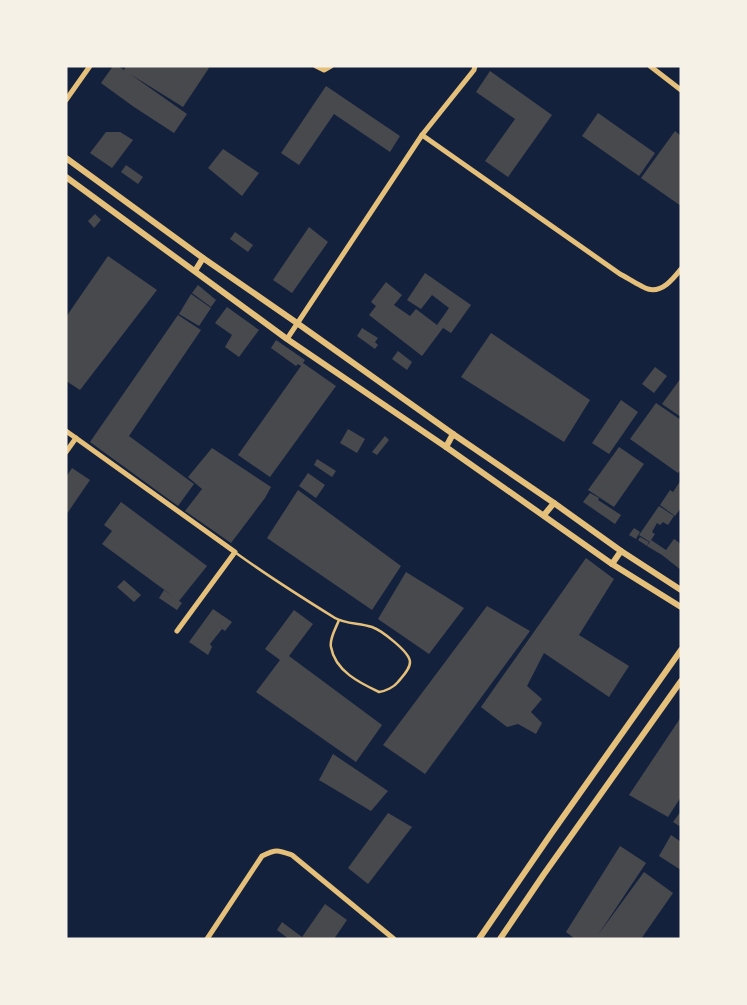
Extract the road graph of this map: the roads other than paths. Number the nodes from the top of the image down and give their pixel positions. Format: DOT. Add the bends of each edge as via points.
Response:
graph roads {
  1 [pos="90,66"];
  2 [pos="316,66"];
  3 [pos="332,66"];
  4 [pos="475,66"];
  5 [pos="650,66"];
  6 [pos="681,90"];
  7 [pos="66,100"];
  8 [pos="422,136"];
  9 [pos="66,158"];
  10 [pos="66,178"];
  11 [pos="203,258"];
  12 [pos="681,270"];
  13 [pos="195,271"];
  14 [pos="297,323"];
  15 [pos="288,339"];
  16 [pos="66,431"];
  17 [pos="453,434"];
  18 [pos="76,438"];
  19 [pos="446,447"];
  20 [pos="66,452"];
  21 [pos="554,503"];
  22 [pos="544,516"];
  23 [pos="621,551"];
  24 [pos="234,552"];
  25 [pos="612,564"];
  26 [pos="681,590"];
  27 [pos="681,607"];
  28 [pos="339,620"];
  29 [pos="178,631"];
  30 [pos="681,650"];
  31 [pos="681,681"];
  32 [pos="208,939"];
  33 [pos="394,939"];
  34 [pos="479,939"];
  35 [pos="500,939"];
  1 -- 7 [label="street"];
  2 -- 3 [label="street" via="324,70"];
  4 -- 8 [label="street"];
  5 -- 6 [label="street"];
  8 -- 12 [label="street" via="620,274 648,289 660,289"];
  8 -- 14 [label="street"];
  9 -- 11 [label="street"];
  10 -- 13 [label="street"];
  11 -- 13 [label="street"];
  11 -- 14 [label="street"];
  13 -- 15 [label="street"];
  14 -- 15 [label="street"];
  14 -- 17 [label="street"];
  15 -- 19 [label="street"];
  16 -- 18 [label="street"];
  17 -- 19 [label="street"];
  17 -- 21 [label="street"];
  18 -- 20 [label="street"];
  18 -- 24 [label="street"];
  19 -- 22 [label="street"];
  21 -- 22 [label="street"];
  21 -- 23 [label="street"];
  22 -- 25 [label="street"];
  23 -- 25 [label="street"];
  23 -- 26 [label="street"];
  24 -- 28 [label="lane"];
  24 -- 29 [label="street"];
  25 -- 27 [label="street"];
  28 -- 28 [label="lane" via="330,646 342,668 355,681 379,692 397,684 410,663 410,658 401,648 374,628"];
  30 -- 34 [label="street"];
  31 -- 35 [label="street"];
  32 -- 33 [label="street" via="262,856 279,850 292,855"];
}
